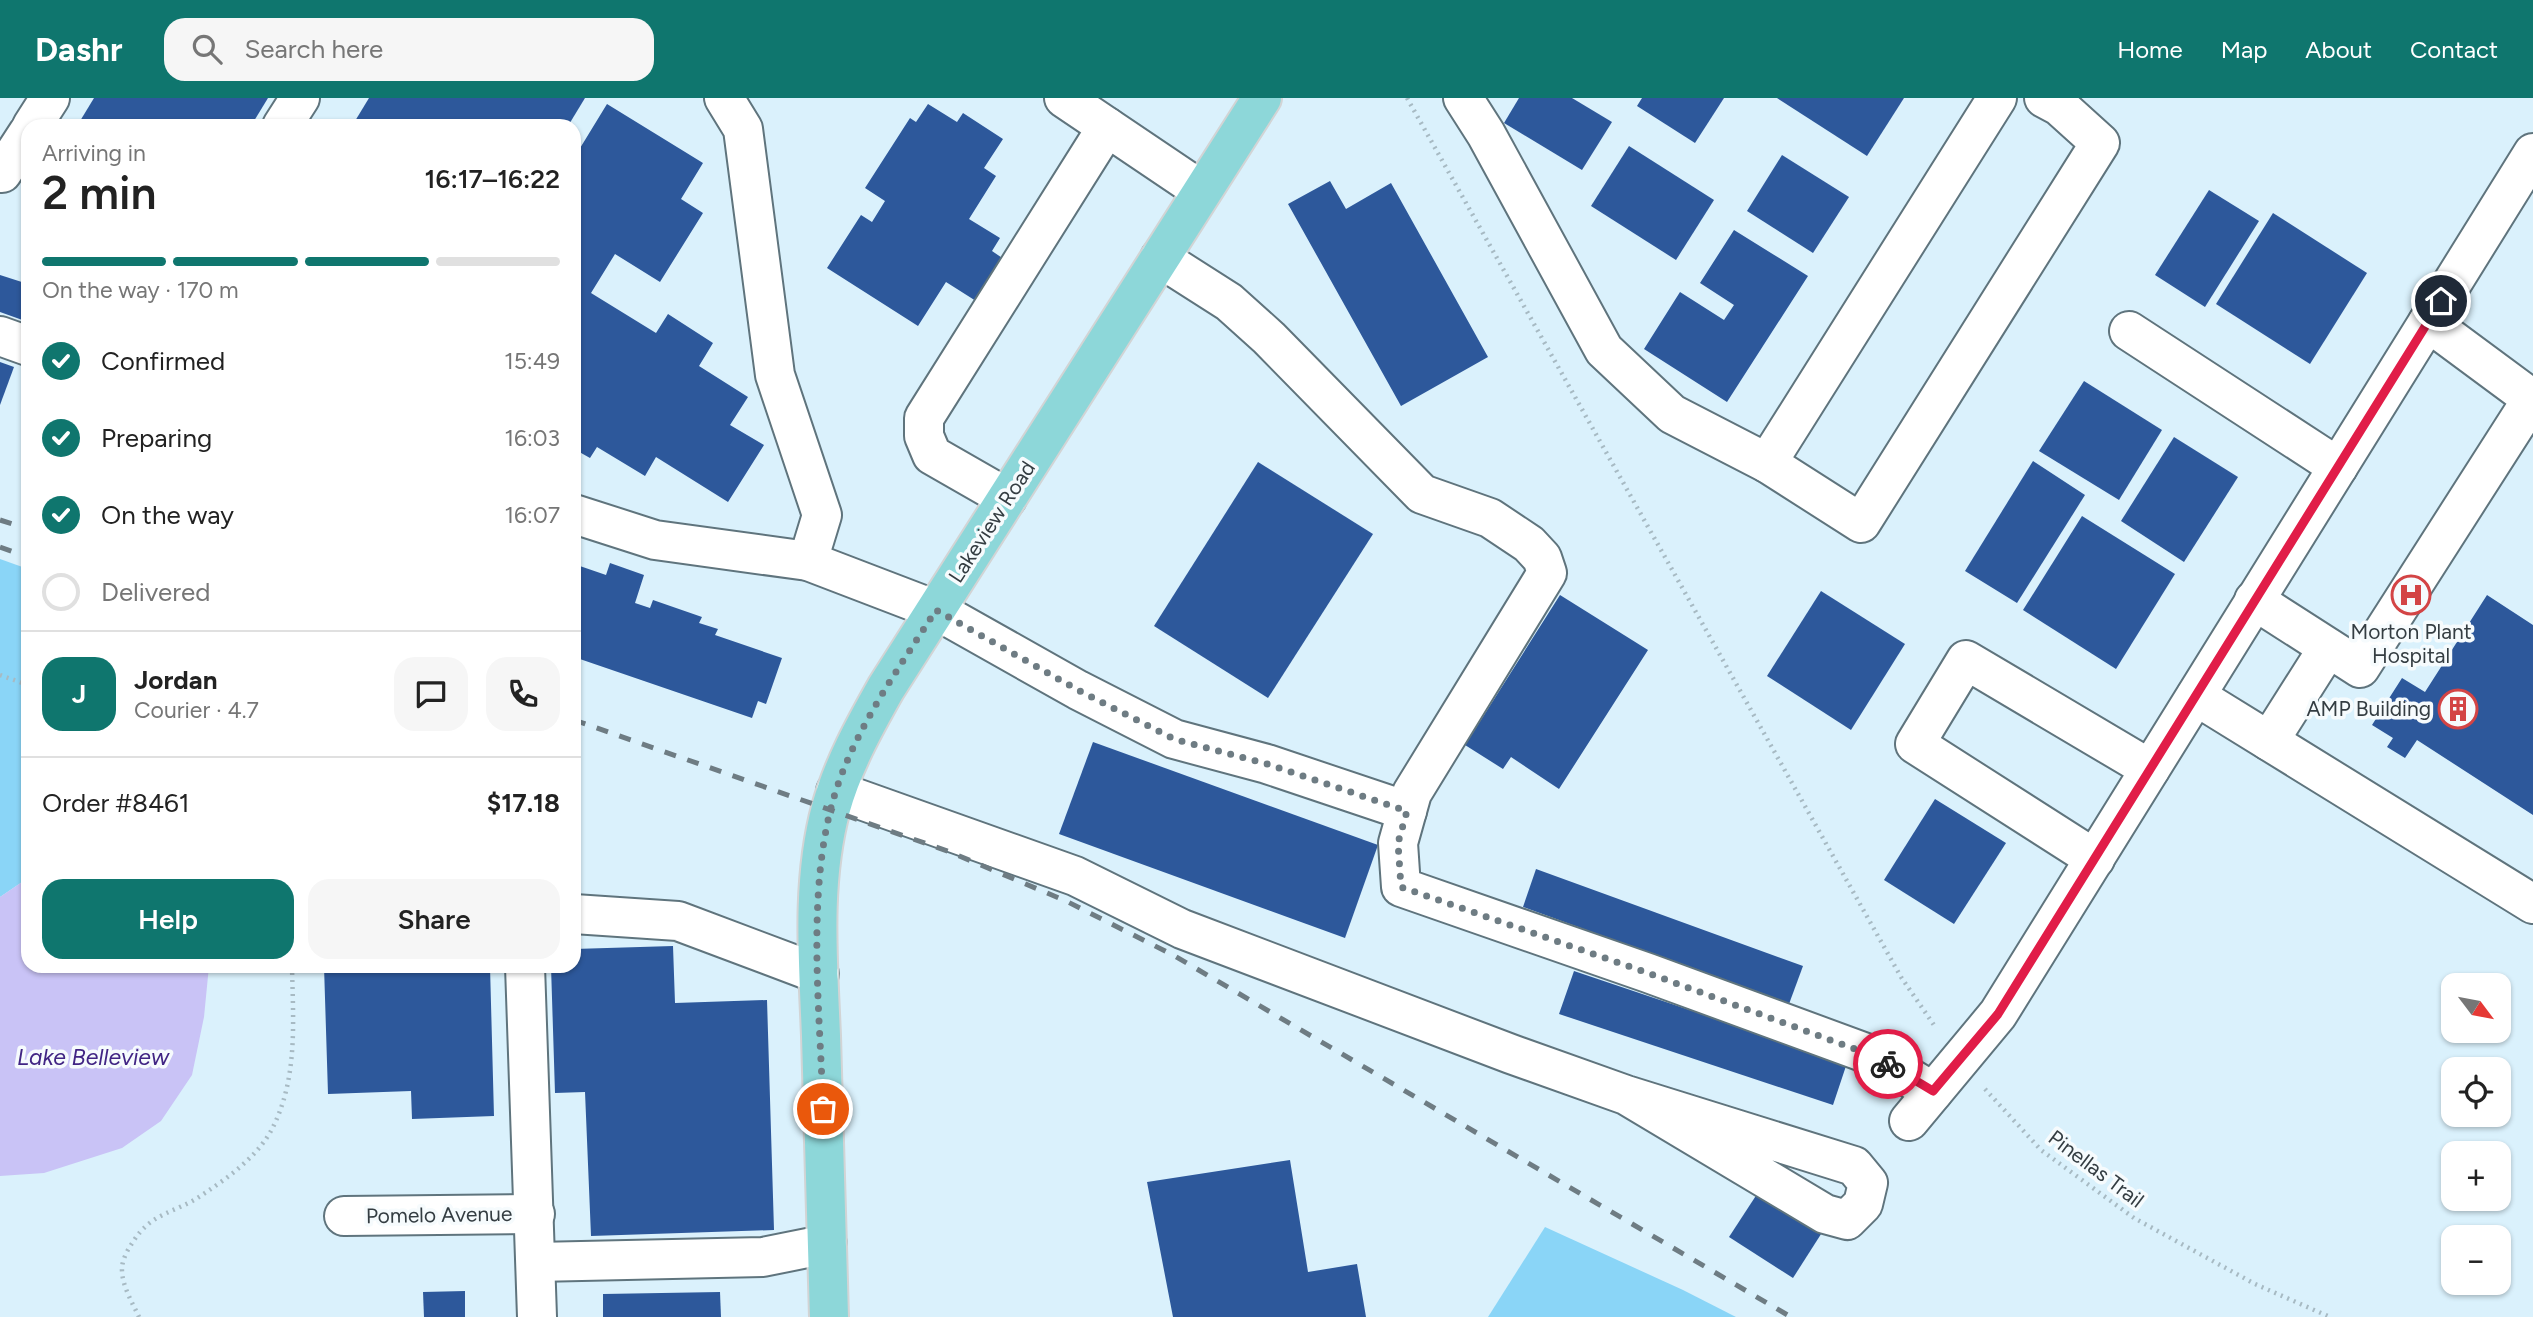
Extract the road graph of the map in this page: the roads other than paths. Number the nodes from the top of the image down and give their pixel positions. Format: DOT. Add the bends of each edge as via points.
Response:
graph roads {
  1 [pos="50,98"];
  2 [pos="300,98"];
  3 [pos="724,98"];
  4 [pos="1065,98"];
  5 [pos="1262,98"];
  6 [pos="1463,98"];
  7 [pos="1997,98"];
  8 [pos="2044,98"];
  9 [pos="36,119"];
  10 [pos="286,119"];
  11 [pos="1108,127"];
  12 [pos="21,150"];
  13 [pos="2533,153"];
  14 [pos="10,179"];
  15 [pos="1202,191"];
  16 [pos="1160,258"];
  17 [pos="2428,322"];
  18 [pos="2129,331"];
  19 [pos="0,336"];
  20 [pos="21,344"];
  21 [pos="1767,463"];
  22 [pos="2338,467"];
  23 [pos="1007,498"];
  24 [pos="581,515"];
  25 [pos="808,561"];
  26 [pos="2254,600"];
  27 [pos="936,610"];
  28 [pos="2328,648"];
  29 [pos="2196,696"];
  30 [pos="2269,741"];
  31 [pos="2150,769"];
  32 [pos="836,791"];
  33 [pos="1407,811"];
  34 [pos="2095,859"];
  35 [pos="2533,904"];
  36 [pos="581,914"];
  37 [pos="524,973"];
  38 [pos="819,974"];
  39 [pos="1933,1091"];
  40 [pos="1626,1095"];
  41 [pos="1909,1121"];
  42 [pos="535,1214"];
  43 [pos="344,1216"];
  44 [pos="827,1244"];
  45 [pos="536,1262"];
  46 [pos="537,1317"];
  47 [pos="829,1317"];
  1 -- 9 [label="street"];
  2 -- 10 [label="street"];
  3 -- 25 [label="street" via="743,129 775,375 821,515"];
  4 -- 11 [label="street"];
  5 -- 15 [label="main road, Lakeview Road"];
  6 -- 21 [label="street" via="1604,350 1672,414"];
  7 -- 21 [label="street"];
  8 -- 21 [label="street" via="2100,143 1861,523"];
  11 -- 15 [label="street"];
  11 -- 23 [label="street" via="924,418 924,436 932,455"];
  12 -- 14 [label="street"];
  13 -- 17 [label="street"];
  15 -- 16 [label="main road, Lakeview Road"];
  16 -- 23 [label="main road, Lakeview Road"];
  16 -- 33 [label="street" via="1229,302 1269,338 1422,494 1490,518 1542,558 1547,573 1412,793"];
  17 -- 22 [label="street"];
  17 -- 28 [label="street" via="2532,399 2360,668"];
  18 -- 22 [label="street"];
  19 -- 20 [label="street"];
  22 -- 26 [label="street"];
  23 -- 27 [label="main road, Lakeview Road"];
  24 -- 25 [label="street" via="655,540"];
  25 -- 27 [label="street"];
  26 -- 28 [label="street"];
  26 -- 29 [label="street"];
  27 -- 32 [label="main road, Lakeview Road" via="858,737"];
  27 -- 33 [label="street" via="1174,739 1267,764"];
  28 -- 30 [label="street"];
  29 -- 30 [label="street"];
  29 -- 31 [label="street"];
  30 -- 35 [label="street"];
  31 -- 34 [label="street"];
  31 -- 34 [label="street" via="1966,660 1914,744"];
  32 -- 38 [label="main road, Lakeview Road" via="820,883"];
  32 -- 40 [label="street" via="1075,876 1182,929"];
  33 -- 39 [label="street" via="1398,843 1401,887 1874,1056"];
  34 -- 39 [label="street" via="1998,1014"];
  36 -- 38 [label="street" via="678,921"];
  37 -- 42 [label="street"];
  38 -- 44 [label="main road, Lakeview Road"];
  39 -- 41 [label="street"];
  40 -- 40 [label="street" via="1854,1166 1868,1183 1863,1204 1847,1220 1825,1214"];
  42 -- 43 [label="street, Pomelo Avenue"];
  42 -- 45 [label="street"];
  44 -- 45 [label="street" via="763,1257"];
  44 -- 47 [label="main road, Lakeview Road"];
  45 -- 46 [label="street"];
}
